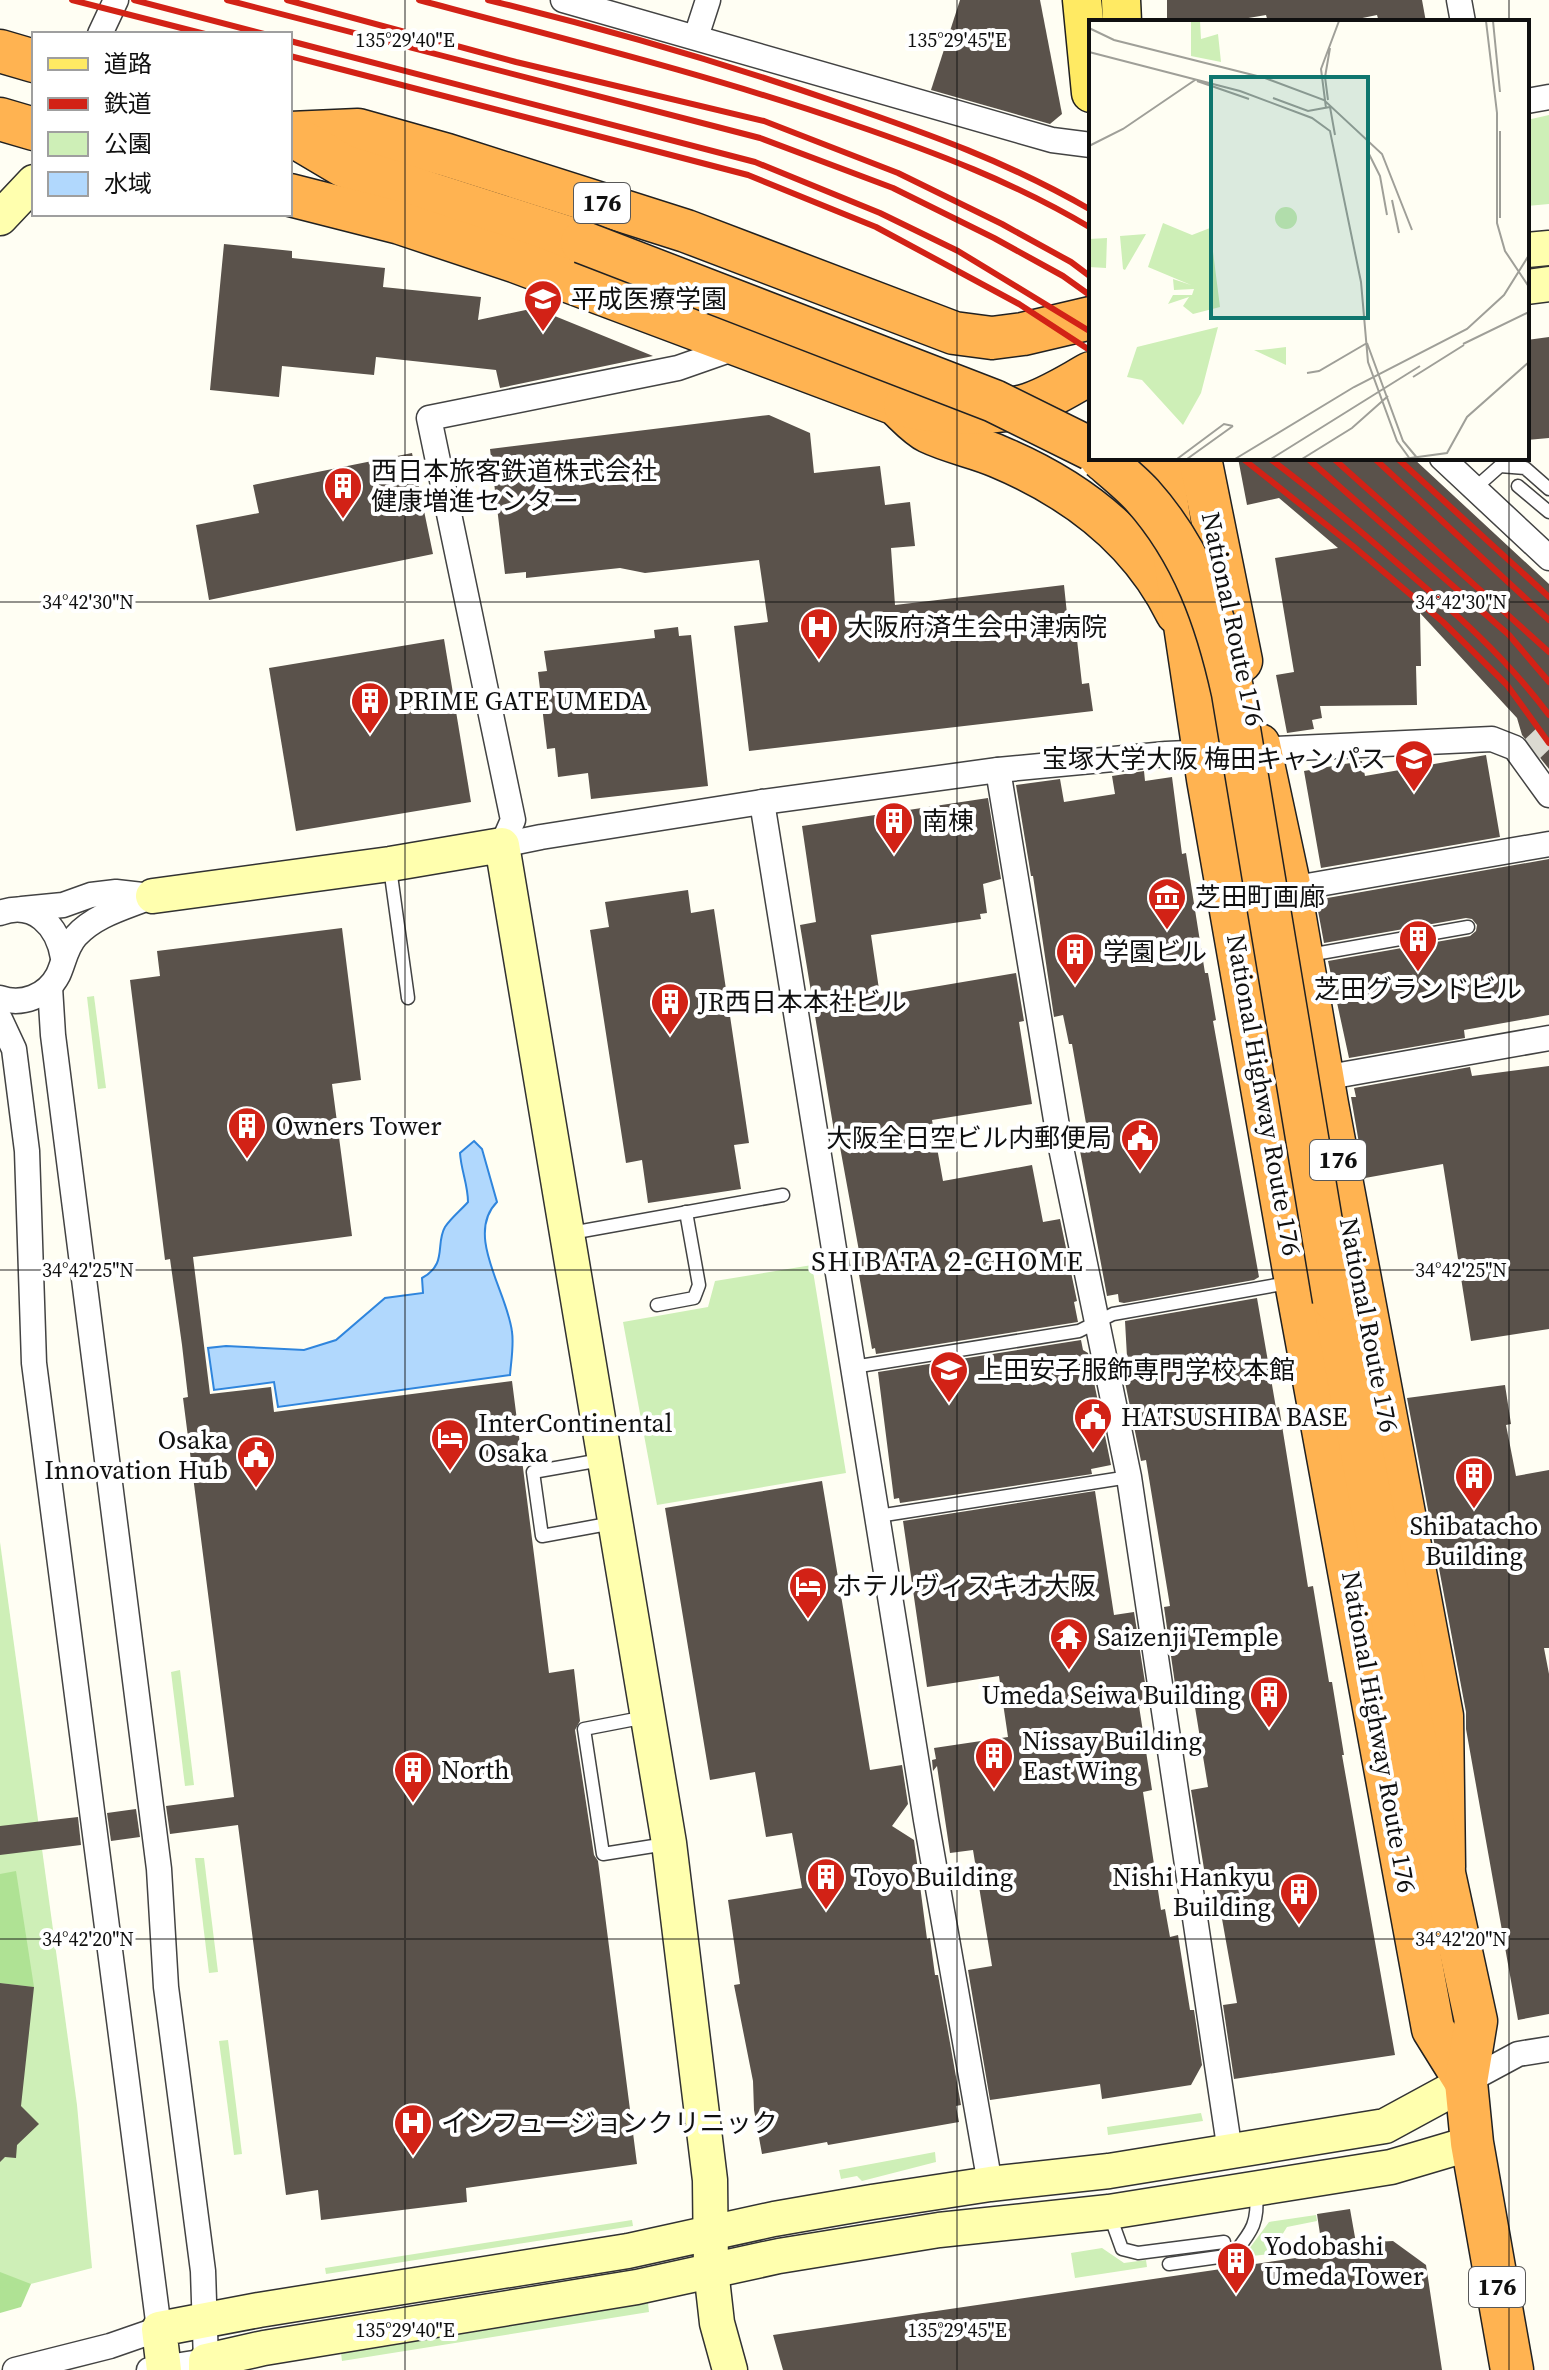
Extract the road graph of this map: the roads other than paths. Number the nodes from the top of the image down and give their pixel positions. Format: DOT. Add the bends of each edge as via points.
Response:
graph roads {
  1 [pos="116,0"];
  2 [pos="563,0"];
  3 [pos="708,0"];
  4 [pos="1082,0"];
  5 [pos="1121,0"];
  6 [pos="1459,0"];
  7 [pos="1122,20"];
  8 [pos="1463,20"];
  9 [pos="101,32"];
  10 [pos="696,37"];
  11 [pos="0,51"];
  12 [pos="32,60"];
  13 [pos="1089,72"];
  14 [pos="1549,97"];
  15 [pos="1529,101"];
  16 [pos="0,119"];
  17 [pos="32,128"];
  18 [pos="292,134"];
  19 [pos="292,135"];
  20 [pos="1089,145"];
  21 [pos="32,184"];
  22 [pos="292,196"];
  23 [pos="0,218"];
  24 [pos="1549,248"];
  25 [pos="1529,250"];
  26 [pos="1549,284"];
  27 [pos="1529,287"];
  28 [pos="1089,318"];
  29 [pos="741,346"];
  30 [pos="1089,374"];
  31 [pos="896,404"];
  32 [pos="1089,448"];
  33 [pos="1103,460"];
  34 [pos="1160,460"];
  35 [pos="1200,460"];
  36 [pos="1444,460"];
  37 [pos="1518,486"];
  38 [pos="1474,489"];
  39 [pos="1549,489"];
  40 [pos="1549,512"];
  41 [pos="1549,558"];
  42 [pos="1188,635"];
  43 [pos="1271,750"];
  44 [pos="1205,752"];
  45 [pos="998,770"];
  46 [pos="1549,795"];
  47 [pos="762,802"];
  48 [pos="1549,844"];
  49 [pos="502,845"];
  50 [pos="390,864"];
  51 [pos="1290,889"];
  52 [pos="153,896"];
  53 [pos="7,911"];
  54 [pos="1468,927"];
  55 [pos="1302,956"];
  56 [pos="63,958"];
  57 [pos="50,987"];
  58 [pos="0,998"];
  59 [pos="408,998"];
  60 [pos="0,1019"];
  61 [pos="1549,1038"];
  62 [pos="1323,1078"];
  63 [pos="783,1195"];
  64 [pos="686,1212"];
  65 [pos="568,1234"];
  66 [pos="1296,1282"];
  67 [pos="657,1305"];
  68 [pos="1096,1323"];
  69 [pos="853,1367"];
  70 [pos="606,1459"];
  71 [pos="1129,1477"];
  72 [pos="878,1516"];
  73 [pos="617,1523"];
  74 [pos="649,1717"];
  75 [pos="669,1843"];
  76 [pos="1444,1867"];
  77 [pos="1549,2049"];
  78 [pos="1466,2082"];
  79 [pos="1472,2143"];
  80 [pos="1230,2152"];
  81 [pos="990,2184"];
  82 [pos="1256,2189"];
  83 [pos="1109,2212"];
  84 [pos="710,2234"];
  85 [pos="1224,2242"];
  86 [pos="1169,2264"];
  87 [pos="711,2270"];
  88 [pos="205,2320"];
  89 [pos="159,2329"];
  90 [pos="206,2365"];
  91 [pos="159,2369"];
  92 [pos="15,2370"];
  93 [pos="730,2370"];
  94 [pos="1512,2370"];
  1 -- 9 [label="street"];
  2 -- 10 [label="street"];
  3 -- 10 [label="street"];
  4 -- 13 [label="main road"];
  5 -- 7 [label="main road"];
  6 -- 8 [label="street"];
  10 -- 20 [label="street" via="1052,140"];
  11 -- 12 [label="highway"];
  14 -- 15 [label="street"];
  16 -- 17 [label="highway"];
  18 -- 28 [label="highway, 176" via="358,130 447,155 686,231 954,333 992,338"];
  19 -- 32 [label="highway, 176, bridge" via="344,166 582,242 994,401"];
  21 -- 23 [label="street"];
  22 -- 29 [label="highway, National Highway Route 176 / 176" via="400,223 517,262"];
  24 -- 25 [label="street"];
  26 -- 27 [label="street"];
  29 -- 31 [label="highway, National Highway Route 176 / 176"];
  29 -- 49 [label="street" via="678,368 429,418 513,820"];
  30 -- 31 [label="highway, 176" via="1021,407 955,412"];
  31 -- 42 [label="highway, National Highway Route 176 / 176" via="927,431 1065,489 1106,520 1143,559"];
  33 -- 76 [label="highway, National Highway Route 176 / 176, bridge" via="1168,527 1191,565 1224,651 1334,1300 1411,1721"];
  34 -- 42 [label="highway, National Route 176 / 176"];
  35 -- 43 [label="highway, National Route 176 / 176"];
  36 -- 38 [label="street"];
  37 -- 40 [label="lane"];
  38 -- 39 [label="lane" via="1500,466 1525,468"];
  38 -- 41 [label="street"];
  42 -- 44 [label="highway, National Highway Route 176 / 176"];
  43 -- 44 [label="street"];
  43 -- 46 [label="street" via="1492,739 1526,755"];
  43 -- 51 [label="highway, National Route 176 / 176"];
  44 -- 45 [label="street"];
  44 -- 66 [label="highway, National Highway Route 176 / 176"];
  45 -- 47 [label="street"];
  45 -- 68 [label="street" via="1059,1138"];
  47 -- 49 [label="street"];
  47 -- 69 [label="street"];
  48 -- 51 [label="street"];
  49 -- 50 [label="street"];
  49 -- 65 [label="street"];
  50 -- 52 [label="street"];
  50 -- 59 [label="lane"];
  51 -- 55 [label="highway, National Route 176 / 176"];
  52 -- 53 [label="street" via="116,892"];
  52 -- 56 [label="street" via="96,919 75,937"];
  53 -- 56 [label="street" via="38,915 52,926"];
  54 -- 55 [label="lane"];
  55 -- 62 [label="highway, National Route 176 / 176"];
  56 -- 57 [label="street"];
  57 -- 58 [label="street" via="21,1001"];
  57 -- 88 [label="street" via="159,1869 166,1987"];
  60 -- 89 [label="street" via="14,1049 20,1093 34,1363"];
  61 -- 62 [label="street"];
  62 -- 76 [label="highway, National Route 176 / 176" via="1442,1716"];
  63 -- 64 [label="lane"];
  64 -- 65 [label="lane"];
  64 -- 67 [label="lane" via="699,1285 694,1298"];
  65 -- 70 [label="street"];
  66 -- 68 [label="lane" via="1113,1314"];
  66 -- 78 [label="highway, National Highway Route 176 / 176" via="1433,2029"];
  68 -- 69 [label="lane" via="1079,1331"];
  68 -- 71 [label="street"];
  69 -- 72 [label="street"];
  70 -- 73 [label="street"];
  70 -- 73 [label="lane" via="533,1472 542,1536"];
  71 -- 72 [label="lane"];
  71 -- 80 [label="street"];
  72 -- 81 [label="street"];
  73 -- 74 [label="street"];
  74 -- 75 [label="street"];
  74 -- 75 [label="lane" via="584,1729 603,1854"];
  75 -- 84 [label="street" via="710,2180"];
  76 -- 78 [label="highway, National Highway Route 176 / 176" via="1476,2021"];
  77 -- 78 [label="street" via="1518,2054"];
  78 -- 79 [label="highway, National Highway Route 176 / 176"];
  78 -- 80 [label="street" via="1385,2126"];
  79 -- 82 [label="street" via="1391,2167"];
  79 -- 94 [label="highway, National Highway Route 176 / 176"];
  80 -- 81 [label="street"];
  81 -- 84 [label="street"];
  82 -- 83 [label="street"];
  82 -- 86 [label="lane" via="1254,2228 1233,2255"];
  83 -- 85 [label="lane" via="1122,2249 1138,2253"];
  83 -- 87 [label="street" via="939,2230"];
  84 -- 87 [label="street"];
  84 -- 88 [label="street"];
  87 -- 90 [label="street" via="637,2287 264,2348"];
  87 -- 93 [label="street"];
  88 -- 89 [label="street"];
  88 -- 90 [label="street"];
  89 -- 91 [label="street"];
  89 -- 92 [label="street"];
  90 -- 91 [label="street"];
}
